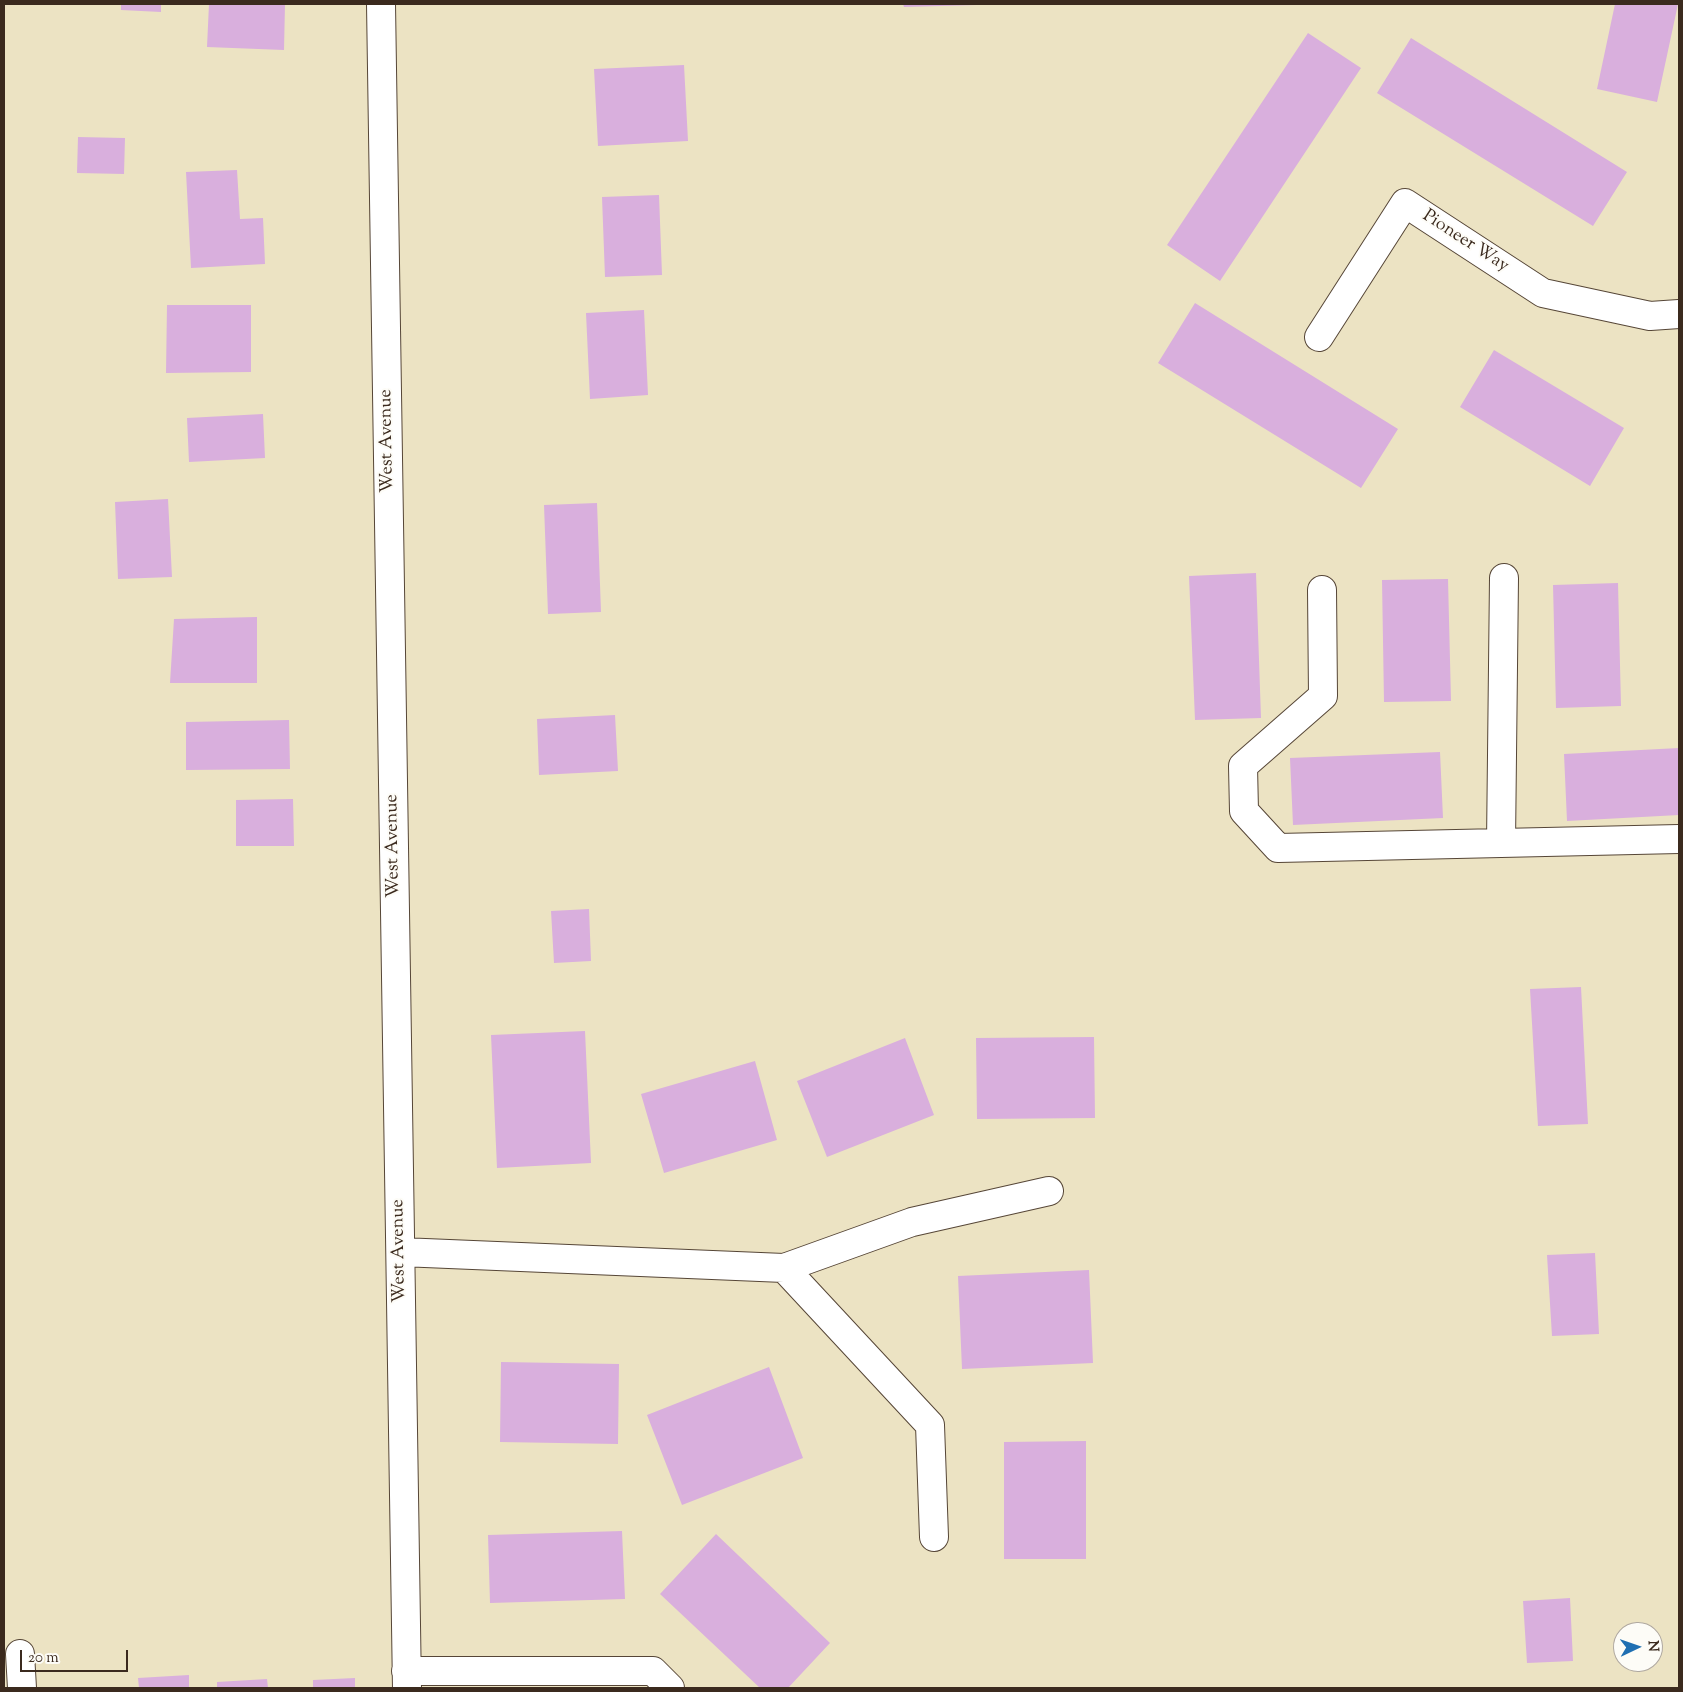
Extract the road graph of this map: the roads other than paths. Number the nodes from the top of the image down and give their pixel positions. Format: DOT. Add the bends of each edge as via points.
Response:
graph roads {
  1 [pos="381,4"];
  2 [pos="1679,314"];
  3 [pos="1319,337"];
  4 [pos="1504,578"];
  5 [pos="1322,590"];
  6 [pos="1679,839"];
  7 [pos="1501,843"];
  8 [pos="1049,1191"];
  9 [pos="401,1252"];
  10 [pos="784,1268"];
  11 [pos="934,1538"];
  12 [pos="20,1654"];
  13 [pos="407,1680"];
  14 [pos="22,1688"];
  15 [pos="670,1688"];
  1 -- 9 [label="street, West Avenue"];
  2 -- 3 [label="street, Pioneer Way" via="1650,316 1543,293 1405,203"];
  4 -- 7 [label="street"];
  5 -- 7 [label="street" via="1323,696 1243,766 1244,811 1278,848"];
  6 -- 7 [label="street"];
  8 -- 10 [label="street" via="912,1222"];
  9 -- 10 [label="street"];
  9 -- 13 [label="street, West Avenue"];
  10 -- 11 [label="street" via="930,1425"];
  12 -- 14 [label="street"];
  13 -- 15 [label="street" via="653,1671"];
}
